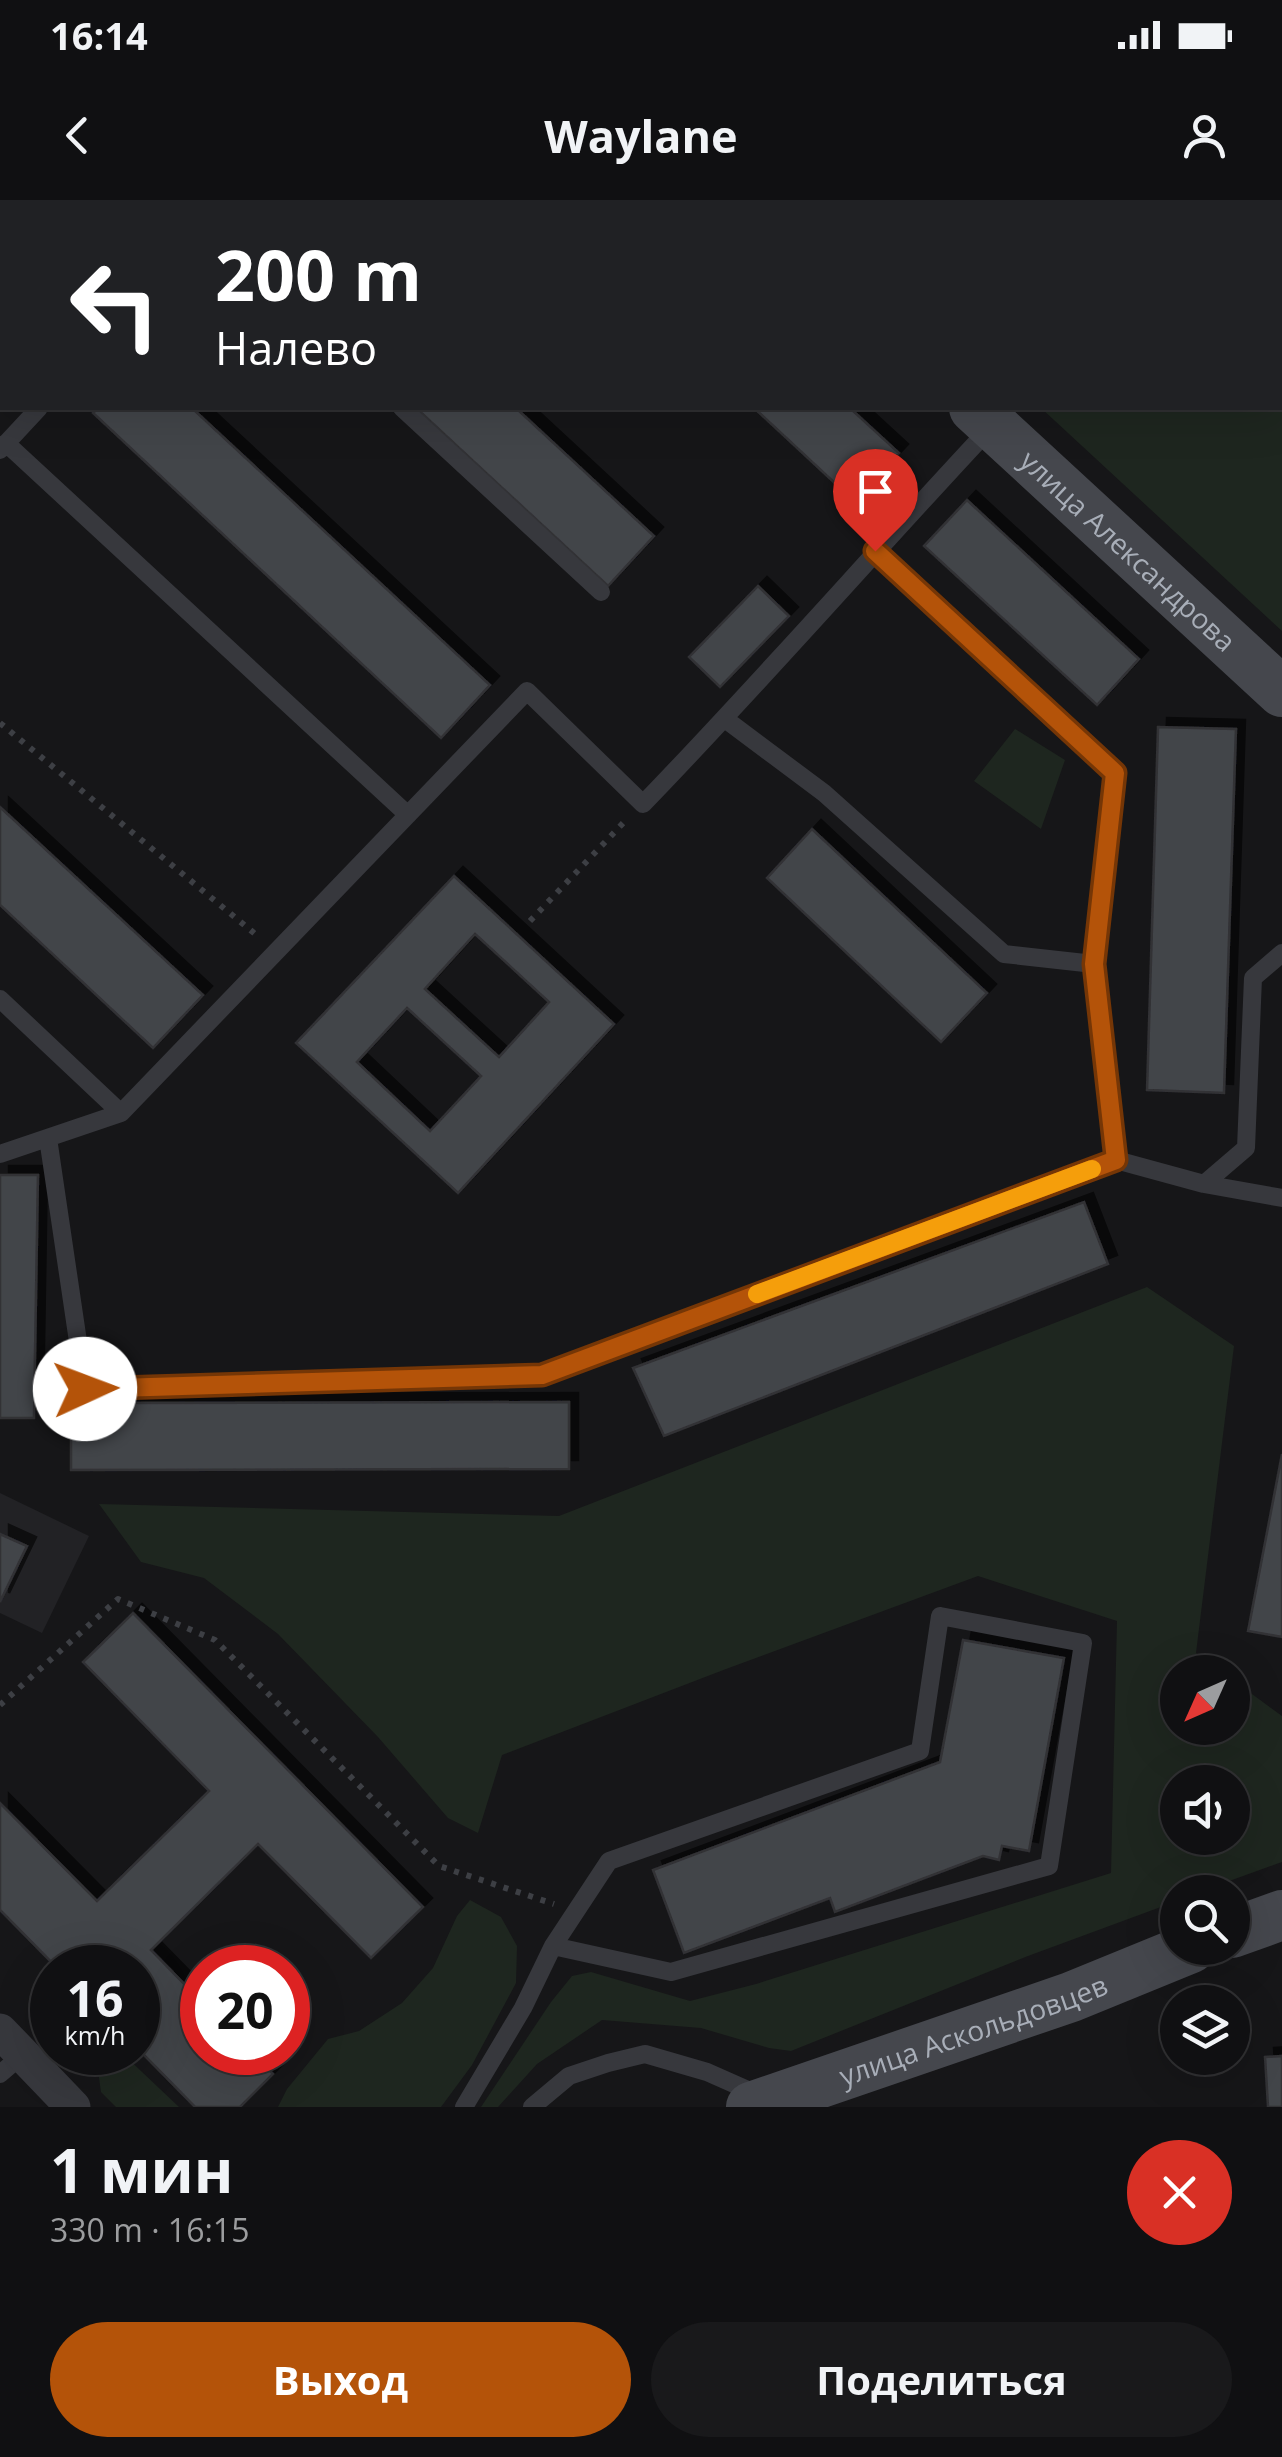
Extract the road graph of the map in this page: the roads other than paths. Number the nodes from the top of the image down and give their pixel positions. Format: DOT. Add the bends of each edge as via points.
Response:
graph roads {
  1 [pos="37,410"];
  2 [pos="404,410"];
  3 [pos="983,417"];
  4 [pos="3,447"];
  5 [pos="875,551"];
  6 [pos="602,592"];
  7 [pos="1282,692"];
  8 [pos="725,719"];
  9 [pos="408,815"];
  10 [pos="1282,953"];
  11 [pos="1094,964"];
  12 [pos="0,998"];
  13 [pos="121,1113"];
  14 [pos="48,1138"];
  15 [pos="0,1154"];
  16 [pos="1116,1160"];
  17 [pos="1204,1184"];
  18 [pos="1282,1198"];
  19 [pos="1282,1915"];
  20 [pos="1250,1927"];
  21 [pos="553,1946"];
  22 [pos="1160,1961"];
  23 [pos="7,2053"];
  24 [pos="760,2103"];
  25 [pos="73,2107"];
  26 [pos="464,2107"];
  27 [pos="532,2107"];
  1 -- 4 [label="lane"];
  2 -- 6 [label="lane"];
  3 -- 5 [label="lane"];
  3 -- 7 [label="street, улица Александрова"];
  4 -- 9 [label="lane"];
  5 -- 8 [label="lane"];
  5 -- 11 [label="lane" via="1115,773"];
  8 -- 9 [label="lane" via="642,804 527,691"];
  8 -- 11 [label="lane" via="824,793 1004,954"];
  9 -- 13 [label="lane"];
  10 -- 17 [label="lane" via="1253,978 1246,1148"];
  11 -- 16 [label="lane"];
  12 -- 13 [label="lane"];
  13 -- 14 [label="lane"];
  14 -- 15 [label="lane"];
  14 -- 16 [label="lane" via="85,1389 542,1375"];
  16 -- 17 [label="lane"];
  17 -- 18 [label="lane"];
  19 -- 20 [label="street"];
  21 -- 21 [label="lane" via="672,1972 1049,1866 1083,1643 940,1616 920,1750 609,1861"];
  21 -- 26 [label="lane"];
  22 -- 24 [label="street, улица Аскольдовцев"];
  23 -- 25 [label="street"];
  24 -- 27 [label="lane" via="707,2072 646,2054 569,2076"];
}
